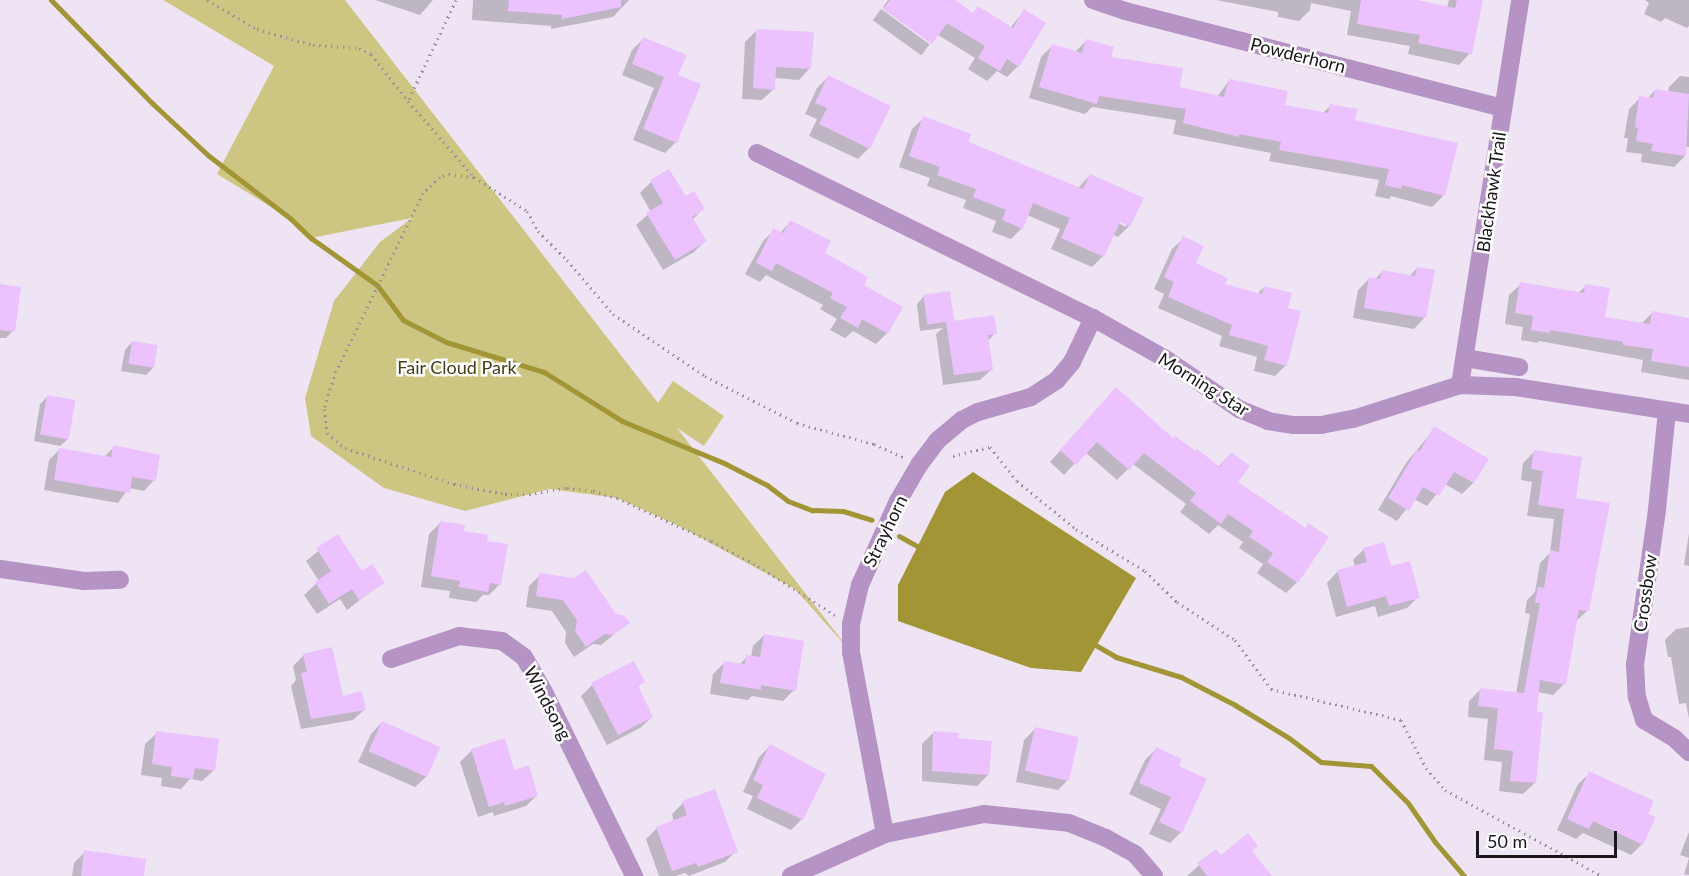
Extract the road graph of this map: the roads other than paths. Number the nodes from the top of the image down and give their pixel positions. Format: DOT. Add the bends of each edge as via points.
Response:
graph roads {
  1 [pos="1093,0"];
  2 [pos="1520,0"];
  3 [pos="1503,108"];
  4 [pos="757,153"];
  5 [pos="1093,318"];
  6 [pos="1465,358"];
  7 [pos="1519,367"];
  8 [pos="1460,385"];
  9 [pos="1667,411"];
  10 [pos="1689,414"];
  11 [pos="0,569"];
  12 [pos="120,580"];
  13 [pos="391,659"];
  14 [pos="1689,752"];
  15 [pos="885,834"];
  16 [pos="634,876"];
  17 [pos="791,876"];
  18 [pos="1155,876"];
  1 -- 3 [label="street, Powderhorn"];
  2 -- 3 [label="street, Blackhawk Trail"];
  3 -- 6 [label="street, Blackhawk Trail"];
  4 -- 5 [label="street, Morning Star"];
  5 -- 8 [label="street, Morning Star" via="1164,358 1239,409 1268,421 1322,425"];
  5 -- 15 [label="street, Strayhorn" via="1072,362 1057,380 1031,397 962,420 938,441 898,501 860,585 851,624 852,652"];
  6 -- 7 [label="street"];
  6 -- 8 [label="street, Blackhawk Trail"];
  8 -- 9 [label="street, Morning Star" via="1515,387"];
  9 -- 10 [label="street, Morning Star"];
  9 -- 14 [label="street, Crossbow" via="1635,664 1637,697 1644,720"];
  11 -- 12 [label="street" via="84,581"];
  13 -- 16 [label="street, Windsong" via="459,636 502,641 524,657"];
  15 -- 17 [label="street"];
  15 -- 18 [label="street" via="984,814 1069,823 1135,854"];
}
